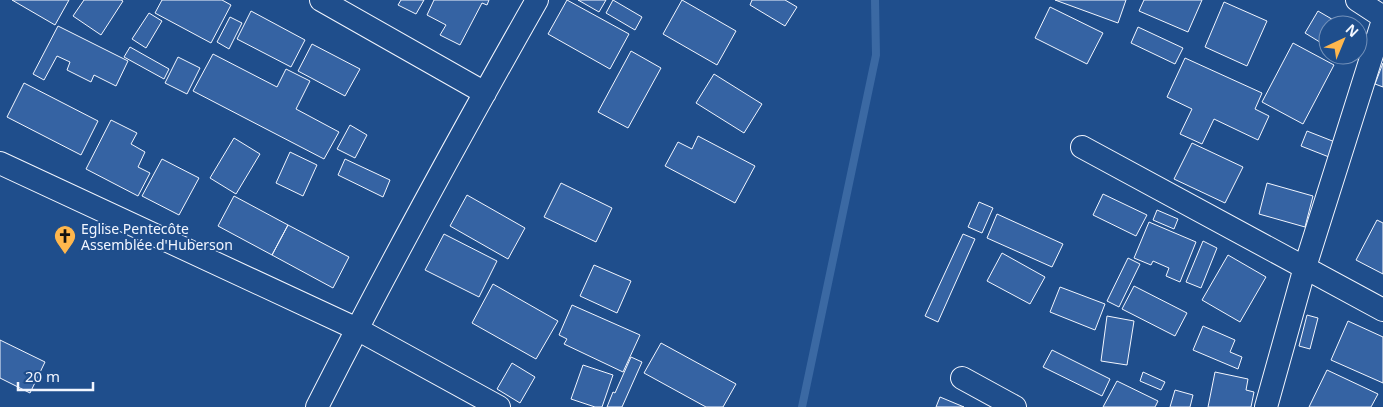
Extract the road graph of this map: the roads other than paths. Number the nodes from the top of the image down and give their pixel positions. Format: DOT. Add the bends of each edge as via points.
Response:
graph roads {
  1 [pos="321,0"];
  2 [pos="538,0"];
  3 [pos="1357,0"];
  4 [pos="1383,18"];
  5 [pos="485,92"];
  6 [pos="1082,146"];
  7 [pos="0,163"];
  8 [pos="1305,267"];
  9 [pos="1383,310"];
  10 [pos="357,329"];
  11 [pos="962,378"];
  12 [pos="317,407"];
  13 [pos="499,407"];
  14 [pos="1015,407"];
  15 [pos="1266,407"];
  1 -- 5 [label="street"];
  2 -- 5 [label="street"];
  3 -- 4 [label="street"];
  4 -- 8 [label="street"];
  5 -- 10 [label="street"];
  6 -- 8 [label="street"];
  7 -- 10 [label="street"];
  8 -- 9 [label="street"];
  8 -- 15 [label="street"];
  10 -- 12 [label="street"];
  10 -- 13 [label="street"];
  11 -- 14 [label="street"];
}
